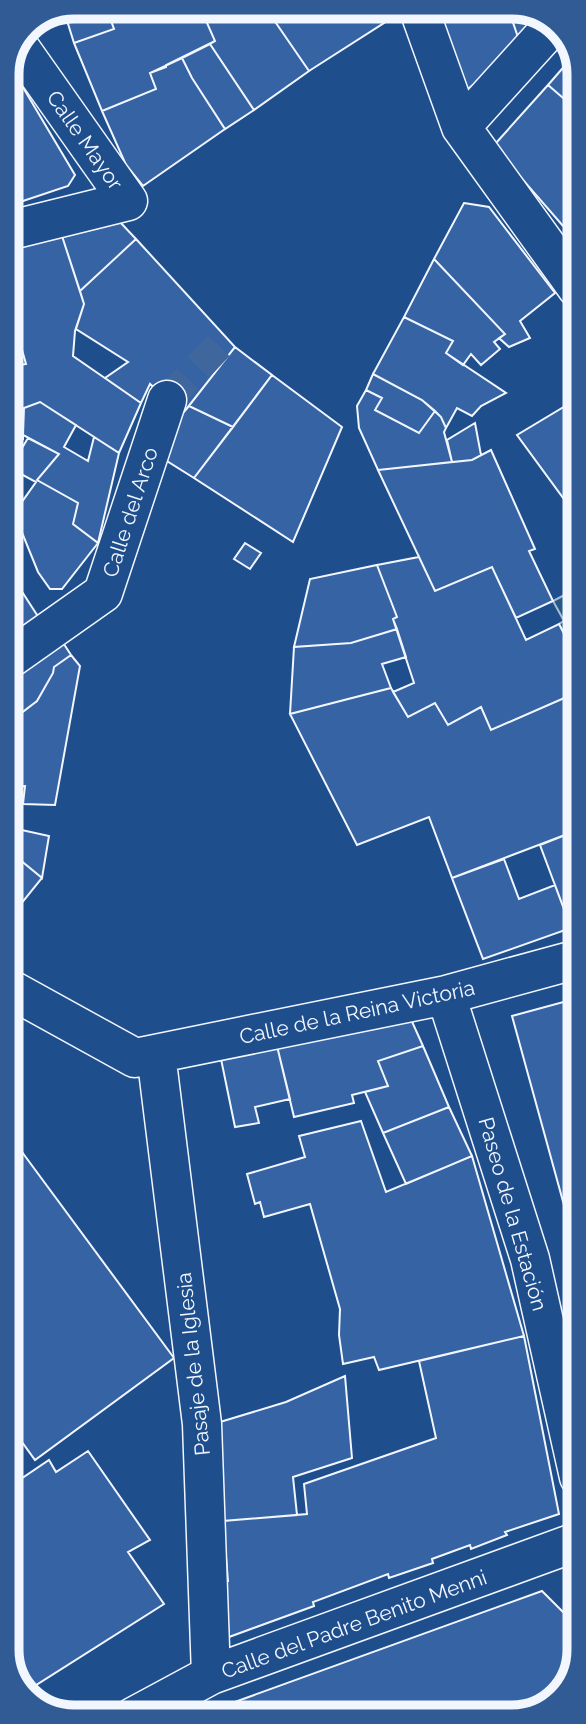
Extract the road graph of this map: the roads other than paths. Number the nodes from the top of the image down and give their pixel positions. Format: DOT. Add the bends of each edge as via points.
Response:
graph roads {
  1 [pos="422,19"];
  2 [pos="547,32"];
  3 [pos="23,52"];
  4 [pos="461,127"];
  5 [pos="19,228"];
  6 [pos="567,274"];
  7 [pos="167,400"];
  8 [pos="19,652"];
  9 [pos="567,962"];
  10 [pos="19,993"];
  11 [pos="446,995"];
  12 [pos="146,1056"];
  13 [pos="567,1424"];
  14 [pos="567,1546"];
  15 [pos="211,1675"];
  16 [pos="155,1705"];
  1 -- 4 [label="street"];
  2 -- 4 [label="street"];
  3 -- 5 [label="street, Calle Mayor" via="128,201"];
  4 -- 6 [label="street"];
  7 -- 8 [label="street, Calle del Arco" via="103,593"];
  9 -- 11 [label="street, Calle de la Reina Victoria"];
  10 -- 12 [label="street"];
  11 -- 12 [label="street, Calle de la Reina Victoria"];
  11 -- 13 [label="street, Paseo de la Estación" via="530,1259"];
  12 -- 15 [label="street, Pasaje de la Iglesia" via="202,1424"];
  14 -- 15 [label="street, Calle del Padre Benito Menni"];
  15 -- 16 [label="street, Calle del Padre Benito Menni"];
}
